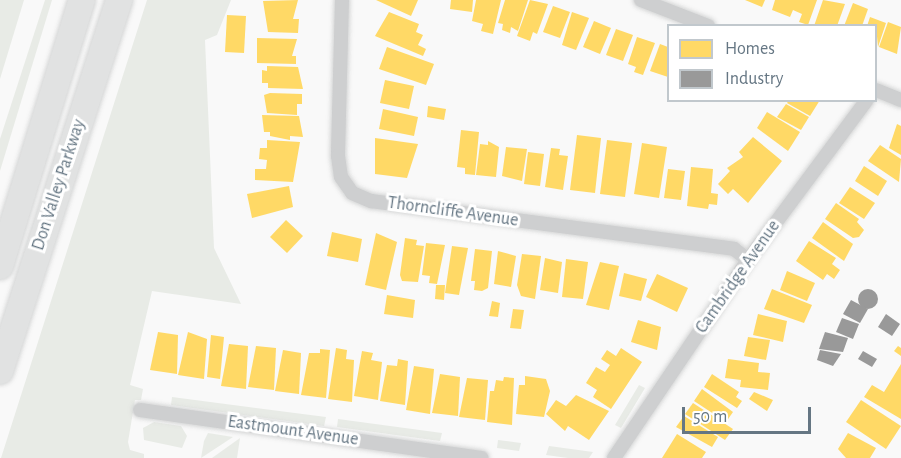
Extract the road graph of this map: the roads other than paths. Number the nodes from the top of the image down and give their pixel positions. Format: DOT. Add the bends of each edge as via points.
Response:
graph roads {
  1 [pos="81,0"];
  2 [pos="119,0"];
  3 [pos="342,0"];
  4 [pos="641,0"];
  5 [pos="703,24"];
  6 [pos="877,90"];
  7 [pos="901,100"];
  8 [pos="866,102"];
  9 [pos="748,260"];
  10 [pos="0,266"];
  11 [pos="0,370"];
  12 [pos="140,410"];
  13 [pos="482,458"];
  14 [pos="614,458"];
  1 -- 10 [label="highway, Don Valley Parkway"];
  2 -- 11 [label="highway, Don Valley Parkway"];
  3 -- 9 [label="street, Thorncliffe Avenue" via="338,156 340,177 352,193 371,201 734,249"];
  4 -- 5 [label="street"];
  6 -- 7 [label="street"];
  8 -- 9 [label="street, Cambridge Avenue"];
  9 -- 14 [label="street, Cambridge Avenue"];
  12 -- 13 [label="street, Eastmount Avenue"];
}
